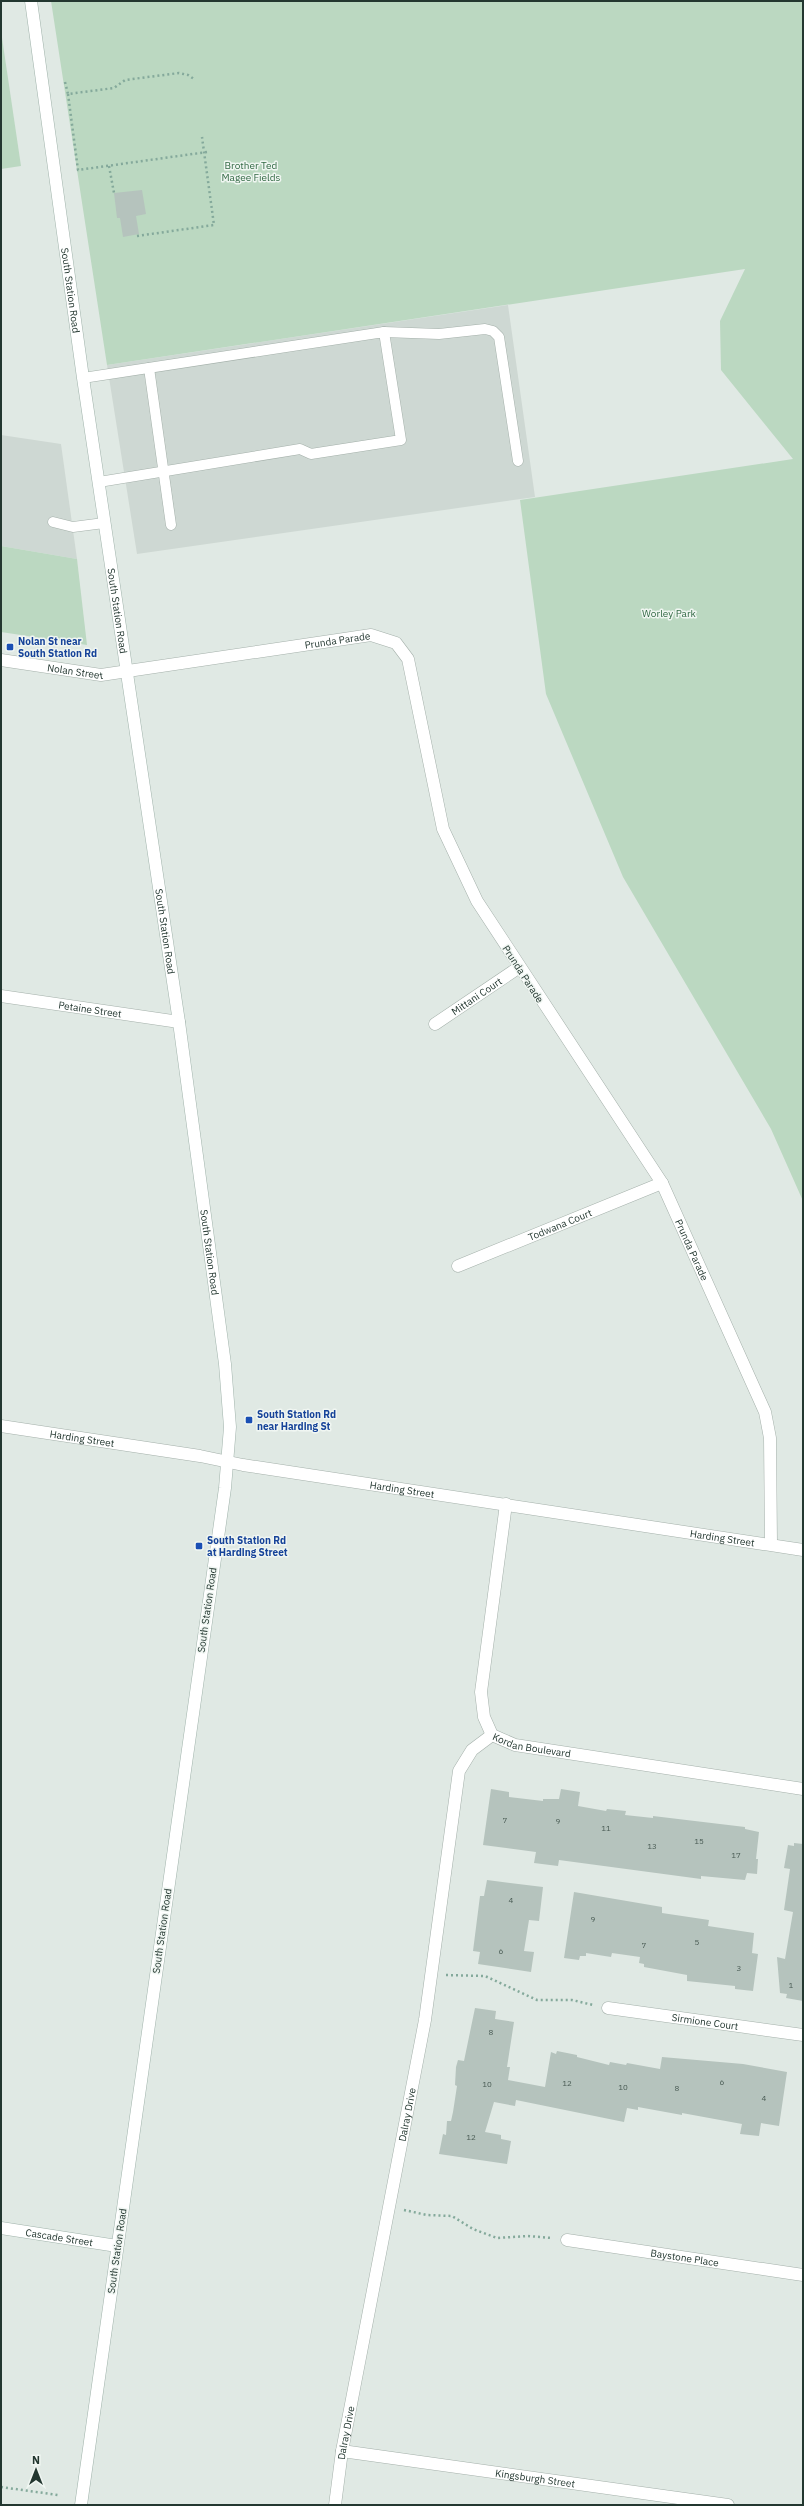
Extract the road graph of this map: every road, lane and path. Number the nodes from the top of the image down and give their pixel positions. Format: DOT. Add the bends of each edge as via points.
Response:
graph roads {
  1 [pos="31,1"];
  2 [pos="194,78"];
  3 [pos="65,82"];
  4 [pos="68,94"];
  5 [pos="202,137"];
  6 [pos="206,152"];
  7 [pos="109,166"];
  8 [pos="114,193"];
  9 [pos="137,236"];
  10 [pos="384,332"];
  11 [pos="149,368"];
  12 [pos="83,378"];
  13 [pos="518,461"];
  14 [pos="164,471"];
  15 [pos="98,482"];
  16 [pos="53,522"];
  17 [pos="104,523"];
  18 [pos="171,525"];
  19 [pos="1,660"];
  20 [pos="126,672"];
  21 [pos="518,968"];
  22 [pos="1,996"];
  23 [pos="178,1022"];
  24 [pos="435,1024"];
  25 [pos="662,1183"];
  26 [pos="458,1266"];
  27 [pos="1,1426"];
  28 [pos="228,1462"];
  29 [pos="506,1504"];
  30 [pos="771,1544"];
  31 [pos="803,1550"];
  32 [pos="492,1735"];
  33 [pos="803,1789"];
  34 [pos="432,1975"];
  35 [pos="608,2008"];
  36 [pos="803,2035"];
  37 [pos="389,2206"];
  38 [pos="1,2228"];
  39 [pos="567,2240"];
  40 [pos="117,2246"];
  41 [pos="803,2275"];
  42 [pos="342,2451"];
  43 [pos="1,2487"];
  44 [pos="58,2495"];
  45 [pos="81,2505"];
  46 [pos="335,2505"];
  47 [pos="728,2505"];
  1 -- 12 [label="street, South Station Road"];
  2 -- 4 [label="path" via="188,74 178,73 125,80 114,88"];
  3 -- 4 [label="path"];
  4 -- 7 [label="path" via="78,170"];
  5 -- 6 [label="path"];
  6 -- 7 [label="path"];
  6 -- 9 [label="path" via="214,225"];
  7 -- 8 [label="path"];
  10 -- 11 [label="lane"];
  10 -- 13 [label="lane" via="439,334 485,329 494,331 499,338"];
  10 -- 14 [label="lane" via="401,440 311,454 300,449"];
  11 -- 12 [label="lane"];
  11 -- 14 [label="lane"];
  12 -- 15 [label="street, South Station Road"];
  14 -- 15 [label="lane"];
  14 -- 18 [label="lane"];
  15 -- 17 [label="street, South Station Road"];
  16 -- 17 [label="lane" via="73,527"];
  17 -- 20 [label="street, South Station Road"];
  19 -- 20 [label="street, Nolan Street" via="101,676"];
  20 -- 21 [label="street, Prunda Parade" via="371,635 396,643 408,659 443,829 476,901"];
  20 -- 23 [label="street, South Station Road"];
  21 -- 24 [label="street, Mittani Court"];
  21 -- 25 [label="street, Prunda Parade"];
  22 -- 23 [label="street, Petaine Street"];
  23 -- 28 [label="street, South Station Road" via="225,1364 230,1427"];
  25 -- 26 [label="street, Todwana Court"];
  25 -- 30 [label="street, Prunda Parade" via="765,1412 770,1438"];
  27 -- 28 [label="street, Harding Street"];
  28 -- 29 [label="street, Harding Street"];
  28 -- 40 [label="street, South Station Road"];
  29 -- 30 [label="street, Harding Street"];
  29 -- 32 [label="street, Kordan Boulevard" via="481,1692 484,1718"];
  30 -- 31 [label="street, Harding Street"];
  32 -- 33 [label="street, Kordan Boulevard" via="515,1746"];
  32 -- 34 [label="street, Dalray Drive" via="472,1750 459,1771"];
  34 -- 35 [label="path" via="485,1976 537,2000 572,2000"];
  34 -- 37 [label="street, Dalray Drive"];
  35 -- 36 [label="street, Sirmione Court"];
  37 -- 39 [label="path" via="428,2215 452,2216 473,2229 496,2238 528,2236"];
  37 -- 42 [label="street, Dalray Drive"];
  38 -- 40 [label="street, Cascade Street"];
  39 -- 41 [label="street, Baystone Place"];
  40 -- 45 [label="street, South Station Road"];
  42 -- 46 [label="street, Dalray Drive"];
  42 -- 47 [label="street, Kingsburgh Street"];
  43 -- 44 [label="path"];
}
